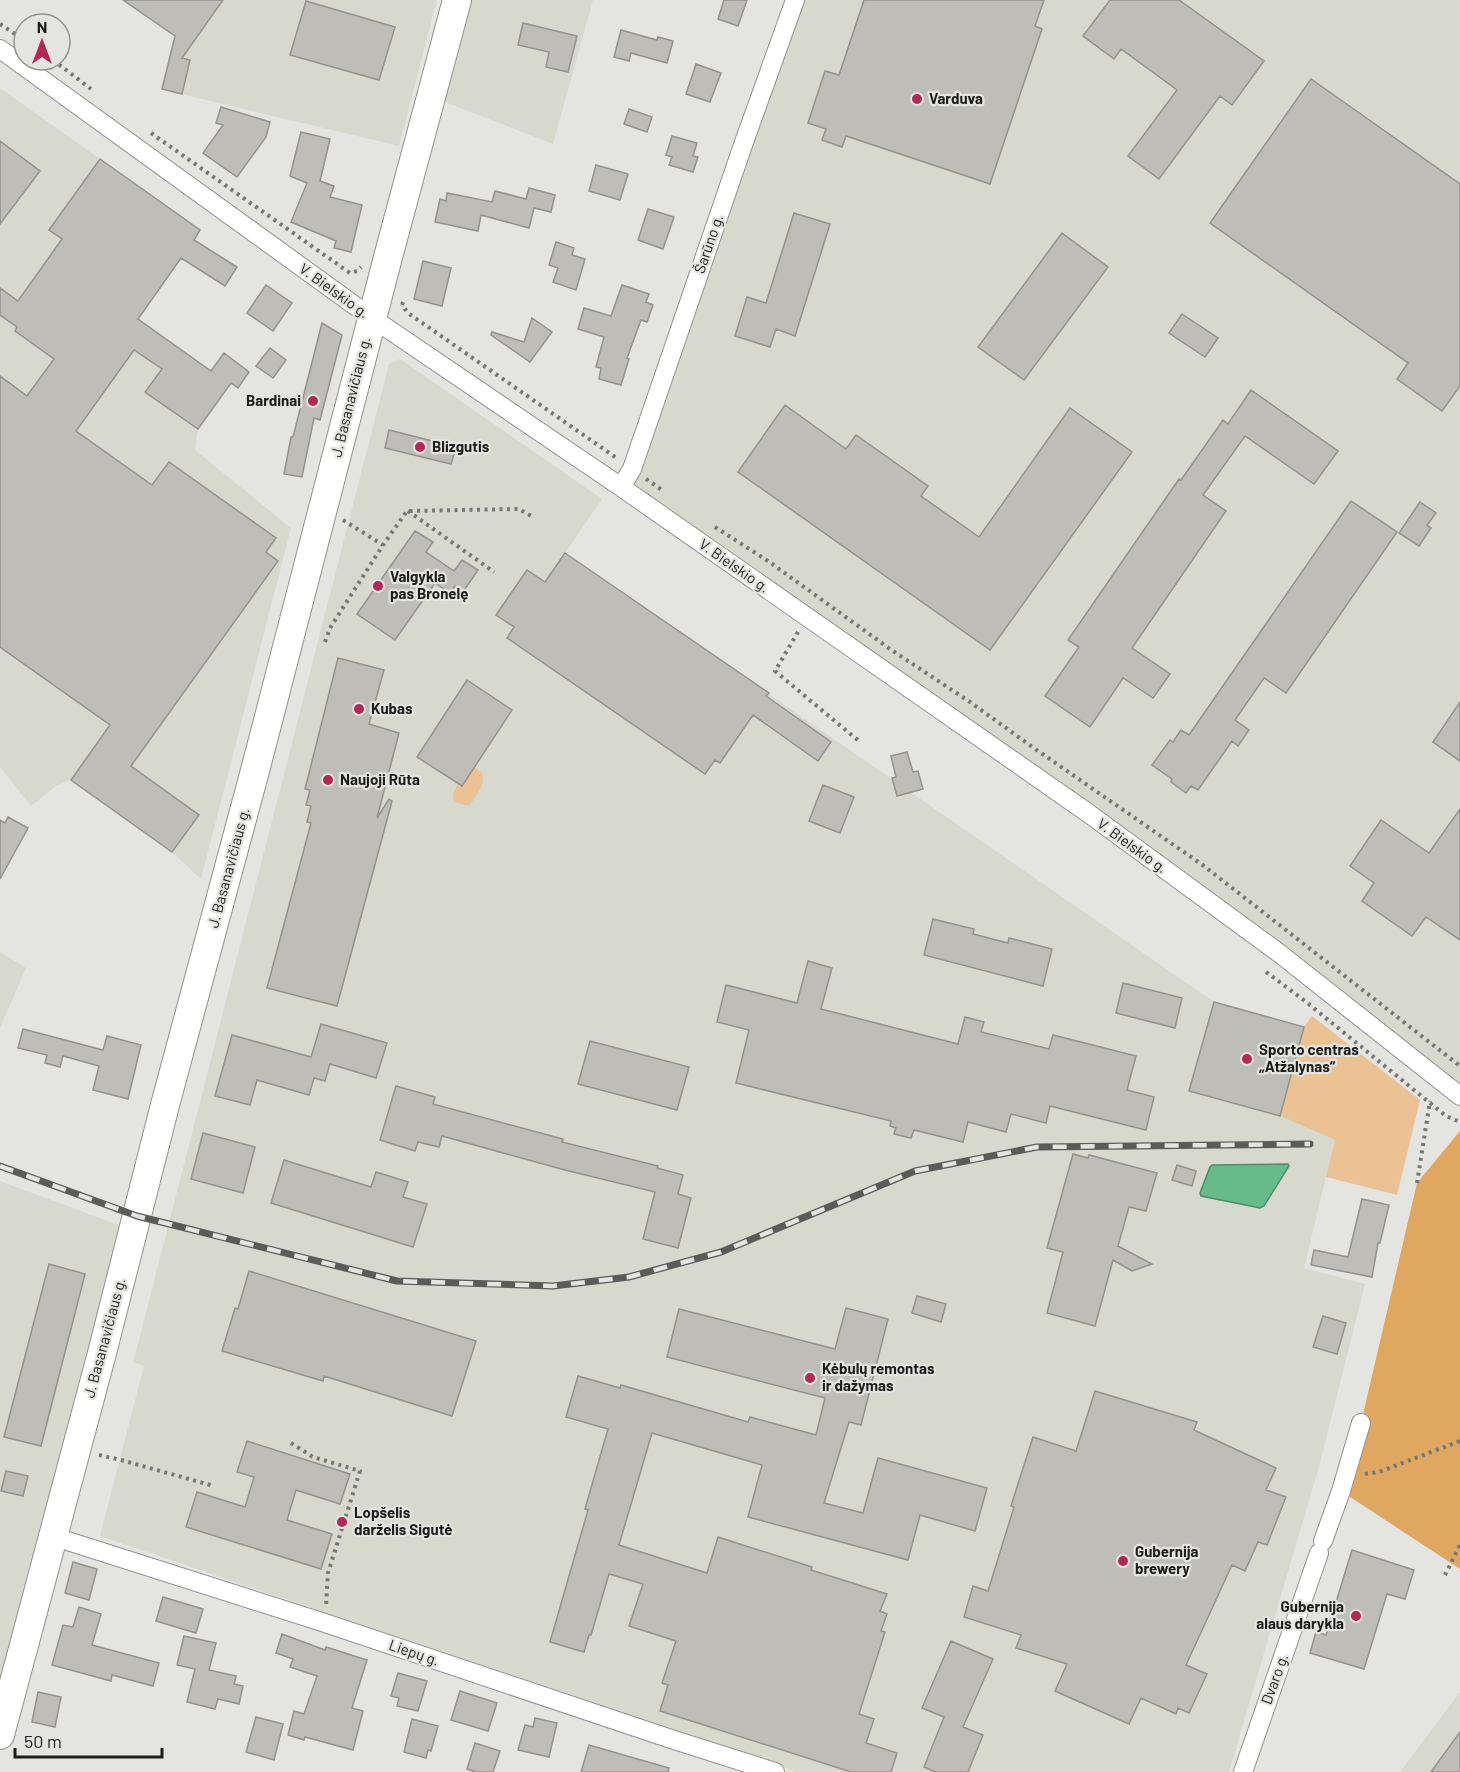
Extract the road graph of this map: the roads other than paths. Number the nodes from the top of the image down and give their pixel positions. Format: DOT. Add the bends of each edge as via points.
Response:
graph roads {
  1 [pos="457,0"];
  2 [pos="795,0"];
  3 [pos="0,49"];
  4 [pos="372,318"];
  5 [pos="621,487"];
  6 [pos="1460,1096"];
  7 [pos="1361,1423"];
  8 [pos="52,1536"];
  9 [pos="0,1735"];
  10 [pos="775,1772"];
  11 [pos="1243,1772"];
  1 -- 4 [label="main road, J. Basanavičiaus g."];
  2 -- 5 [label="street, Šarūno g." via="632,469"];
  3 -- 4 [label="street, V. Bielskio g."];
  4 -- 5 [label="street, V. Bielskio g."];
  4 -- 8 [label="main road, J. Basanavičiaus g."];
  5 -- 6 [label="street, V. Bielskio g." via="1097,820 1279,953"];
  7 -- 11 [label="street, Dvaro g."];
  8 -- 9 [label="main road, J. Basanavičiaus g."];
  8 -- 10 [label="street, Liepų g."];
}
